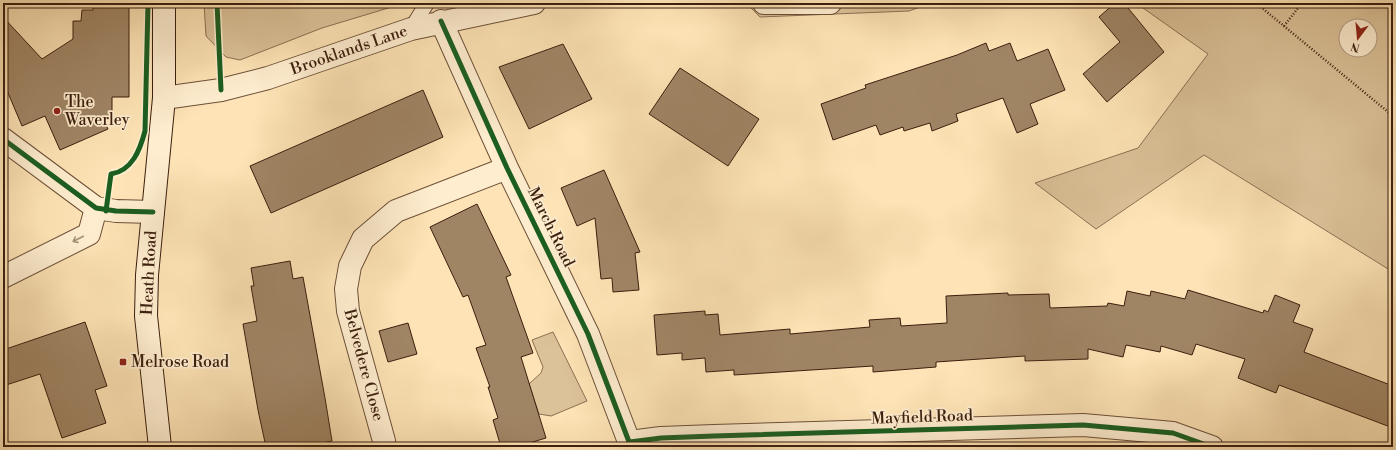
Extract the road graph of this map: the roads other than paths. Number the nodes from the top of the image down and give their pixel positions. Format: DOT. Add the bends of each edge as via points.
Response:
graph roads {
  1 [pos="164,3"];
  2 [pos="427,3"];
  3 [pos="534,3"];
  4 [pos="764,3"];
  5 [pos="830,3"];
  6 [pos="441,21"];
  7 [pos="411,29"];
  8 [pos="164,98"];
  9 [pos="3,139"];
  10 [pos="507,168"];
  11 [pos="96,208"];
  12 [pos="153,212"];
  13 [pos="10,274"];
  14 [pos="384,441"];
  15 [pos="631,445"];
  16 [pos="160,447"];
  17 [pos="1212,447"];
  1 -- 8 [label="street, Heath Road"];
  2 -- 7 [label="lane"];
  3 -- 6 [label="street, Brooklands Lane"];
  4 -- 5 [label="street"];
  6 -- 7 [label="street, Brooklands Lane"];
  6 -- 10 [label="street, March Road"];
  7 -- 8 [label="street, Brooklands Lane" via="268,78 221,90"];
  8 -- 12 [label="street, Heath Road"];
  9 -- 11 [label="street"];
  10 -- 14 [label="street, Belvedere Close" via="396,211 363,239 350,266 346,289 348,311"];
  10 -- 15 [label="street, March Road" via="588,334"];
  11 -- 12 [label="street"];
  11 -- 13 [label="street, one-way" via="89,234"];
  12 -- 16 [label="street, Heath Road" via="146,316"];
  15 -- 17 [label="street, Mayfield Road" via="661,438 1083,425 1173,433"];
}
